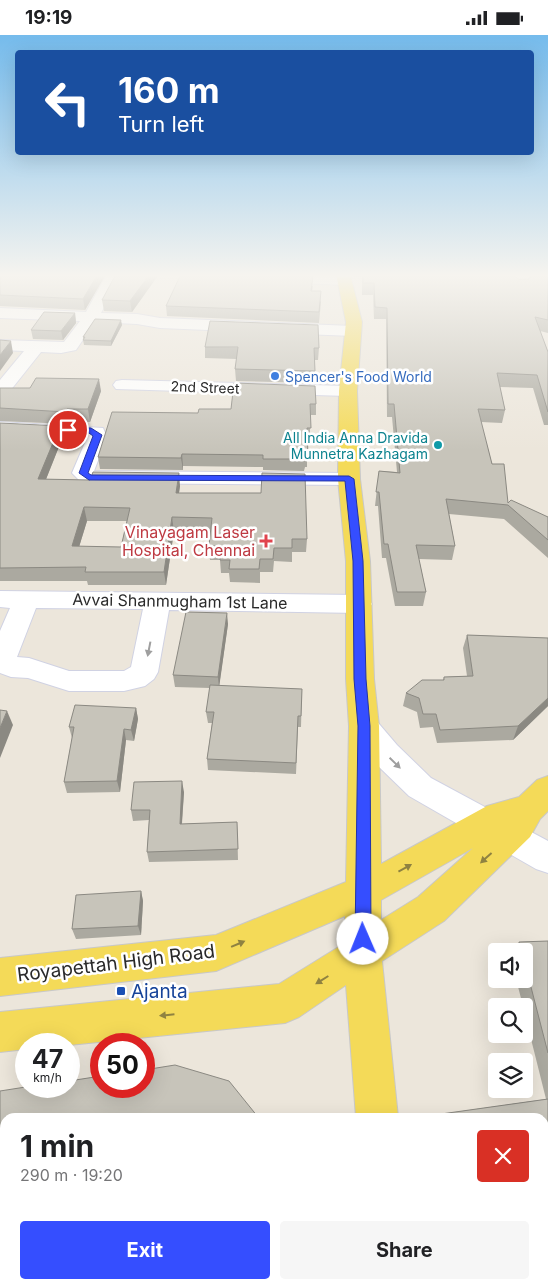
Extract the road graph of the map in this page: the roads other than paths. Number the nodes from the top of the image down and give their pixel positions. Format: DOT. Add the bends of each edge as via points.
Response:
graph roads {
  1 [pos="80,332"];
  2 [pos="353,332"];
  3 [pos="0,345"];
  4 [pos="36,347"];
  5 [pos="122,385"];
  6 [pos="348,391"];
  7 [pos="0,392"];
  8 [pos="0,428"];
  9 [pos="349,479"];
  10 [pos="13,599"];
  11 [pos="158,601"];
  12 [pos="359,604"];
  13 [pos="364,726"];
  14 [pos="519,814"];
  15 [pos="548,858"];
  16 [pos="362,892"];
  17 [pos="363,954"];
  18 [pos="0,977"];
  19 [pos="0,1032"];
  20 [pos="376,1113"];
  1 -- 4 [label="street" via="70,346"];
  2 -- 6 [label="main road"];
  3 -- 4 [label="street"];
  4 -- 7 [label="street"];
  5 -- 6 [label="street, 2nd Street"];
  6 -- 9 [label="main road"];
  8 -- 9 [label="street" via="96,432 84,473 94,478"];
  9 -- 12 [label="main road"];
  10 -- 11 [label="street, Avvai Shanmugham 1st Lane"];
  11 -- 10 [label="street, one-way" via="144,672 135,679 124,681 69,681 3,663"];
  11 -- 12 [label="street, Avvai Shanmugham 1st Lane"];
  12 -- 13 [label="main road"];
  13 -- 14 [label="street, one-way" via="386,754 420,787"];
  13 -- 16 [label="main road"];
  14 -- 15 [label="street"];
  16 -- 14 [label="main road, Royapettah High Road, one-way"];
  14 -- 17 [label="main road, one-way" via="430,909"];
  16 -- 17 [label="main road"];
  18 -- 16 [label="main road, Royapettah High Road, one-way" via="216,953"];
  17 -- 19 [label="main road, one-way" via="285,1003"];
  17 -- 20 [label="main road"];
}
